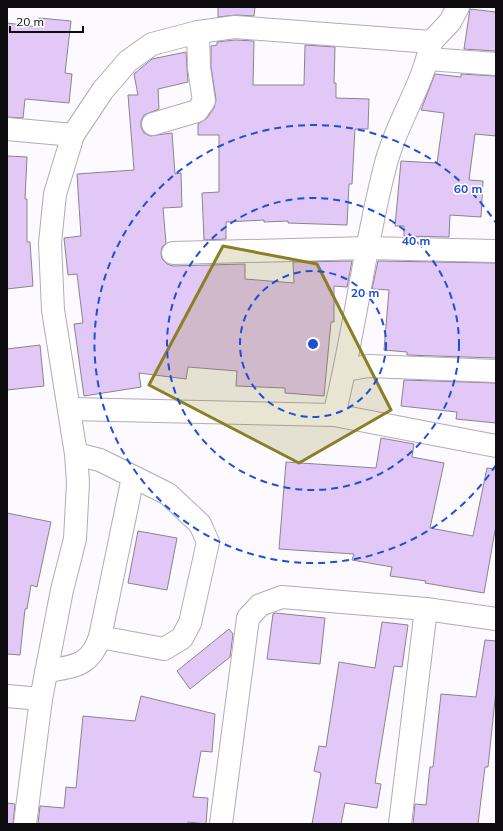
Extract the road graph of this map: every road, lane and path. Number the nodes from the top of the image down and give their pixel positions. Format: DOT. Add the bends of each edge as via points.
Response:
graph roads {
  1 [pos="458,7"];
  2 [pos="198,32"];
  3 [pos="430,50"];
  4 [pos="496,64"];
  5 [pos="153,124"];
  6 [pos="7,130"];
  7 [pos="73,135"];
  8 [pos="367,248"];
  9 [pos="496,251"];
  10 [pos="173,252"];
  11 [pos="346,370"];
  12 [pos="496,371"];
  13 [pos="70,409"];
  14 [pos="334,415"];
  15 [pos="496,446"];
  16 [pos="76,454"];
  17 [pos="133,477"];
  18 [pos="426,609"];
  19 [pos="496,619"];
  20 [pos="100,637"];
  21 [pos="46,672"];
  22 [pos="7,696"];
  23 [pos="41,699"];
  24 [pos="25,824"];
  25 [pos="221,824"];
  26 [pos="400,824"];
  1 -- 3 [label="street"];
  2 -- 3 [label="street" via="235,27"];
  2 -- 5 [label="street" via="199,68 204,101 197,112"];
  2 -- 7 [label="street" via="152,44 128,61 103,90"];
  3 -- 4 [label="street"];
  3 -- 8 [label="street" via="392,143"];
  6 -- 7 [label="street"];
  7 -- 13 [label="street" via="55,194 50,243 53,310"];
  8 -- 9 [label="street"];
  8 -- 10 [label="street"];
  8 -- 11 [label="street"];
  11 -- 12 [label="street" via="368,366"];
  11 -- 14 [label="street"];
  13 -- 14 [label="street"];
  13 -- 16 [label="street"];
  14 -- 15 [label="street"];
  16 -- 17 [label="street" via="100,460"];
  16 -- 21 [label="street" via="78,484 75,539"];
  17 -- 20 [label="street"];
  17 -- 20 [label="street" via="168,494 200,524 208,542 190,623 182,638 164,649"];
  18 -- 19 [label="street"];
  18 -- 25 [label="street" via="282,597 260,605 248,618"];
  18 -- 26 [label="street"];
  20 -- 21 [label="street" via="95,650 84,663"];
  21 -- 23 [label="street"];
  22 -- 23 [label="street"];
  23 -- 24 [label="street"];
}
